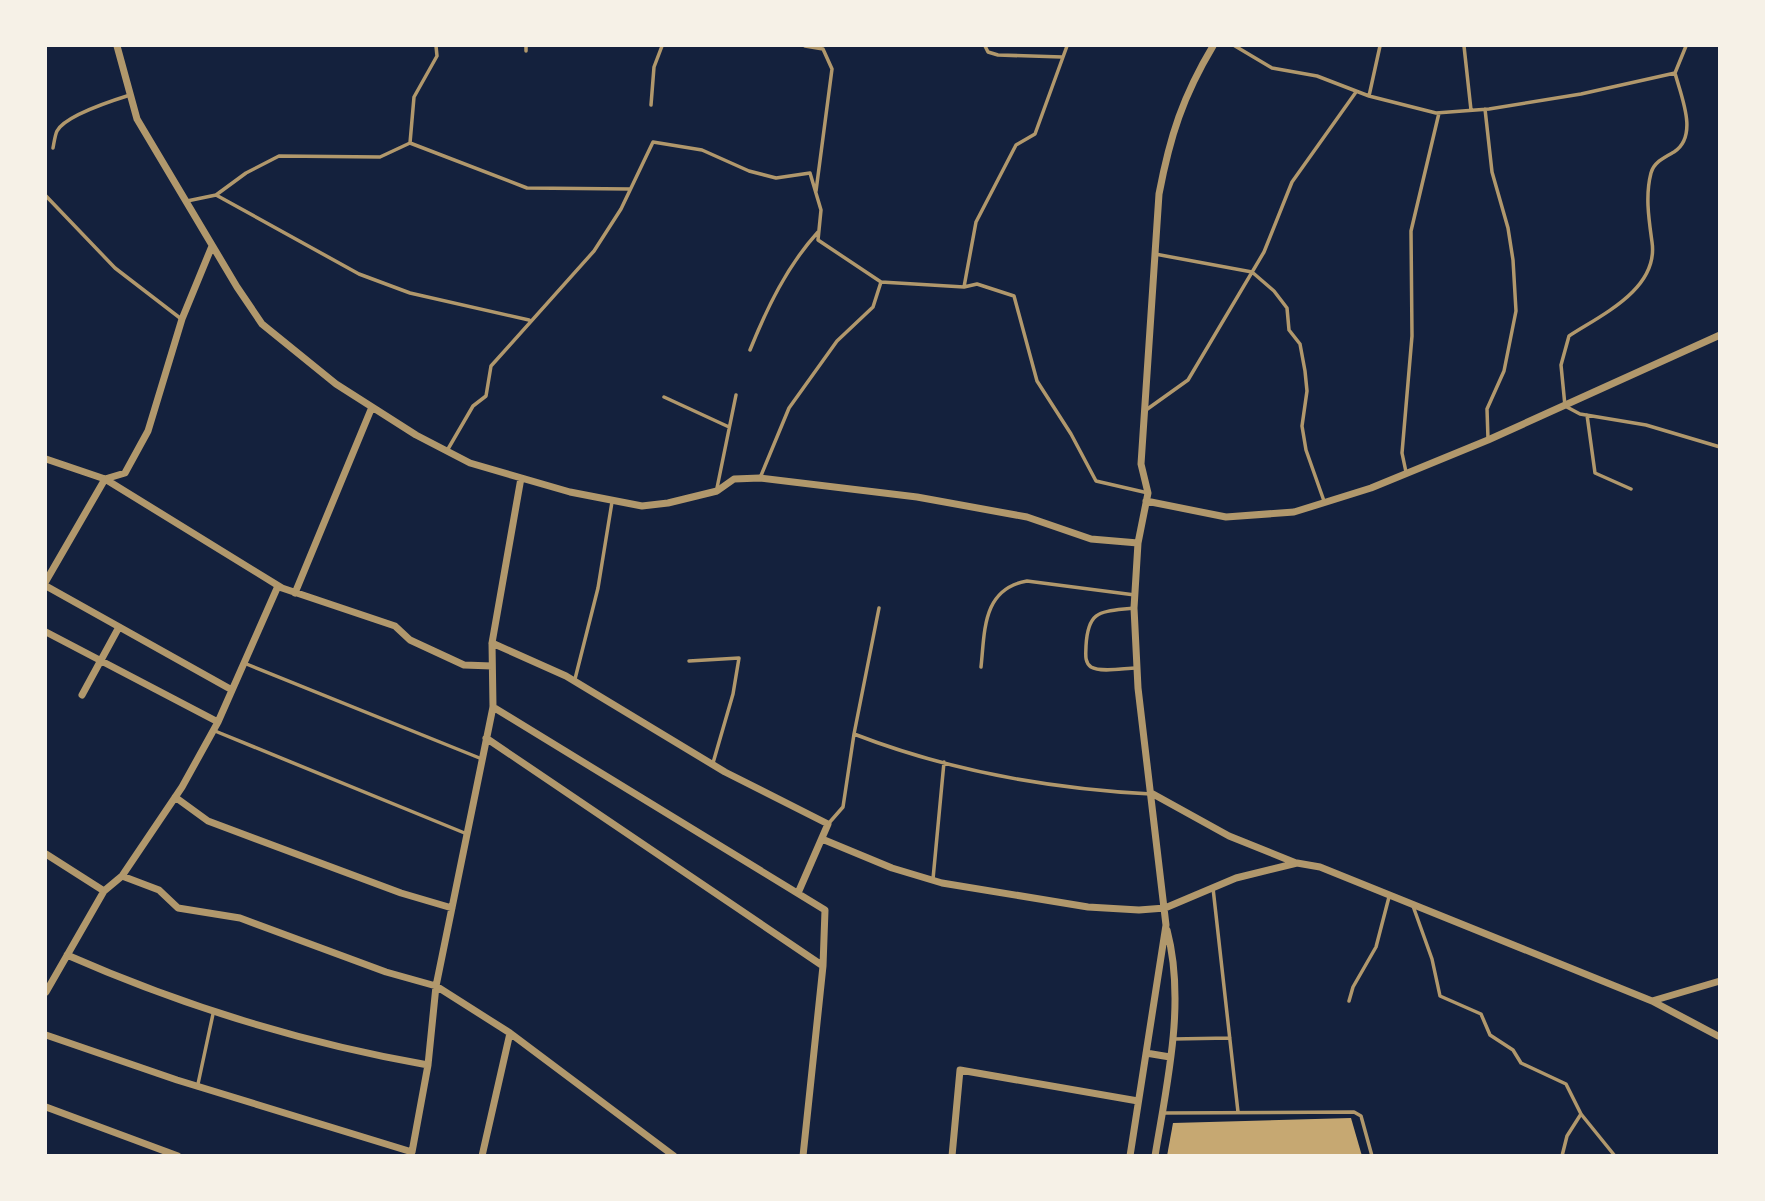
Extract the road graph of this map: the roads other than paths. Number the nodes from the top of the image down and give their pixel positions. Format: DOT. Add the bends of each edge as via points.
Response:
graph roads {
  1 [pos="117,46"];
  2 [pos="436,46"];
  3 [pos="662,46"];
  4 [pos="805,46"];
  5 [pos="985,46"];
  6 [pos="1067,46"];
  7 [pos="1213,46"];
  8 [pos="1235,46"];
  9 [pos="1380,46"];
  10 [pos="1464,46"];
  11 [pos="1685,46"];
  12 [pos="1062,57"];
  13 [pos="1675,73"];
  14 [pos="1356,92"];
  15 [pos="130,95"];
  16 [pos="1369,96"];
  17 [pos="651,105"];
  18 [pos="1485,109"];
  19 [pos="1471,110"];
  20 [pos="1439,112"];
  21 [pos="410,143"];
  22 [pos="53,148"];
  23 [pos="630,189"];
  24 [pos="816,193"];
  25 [pos="216,195"];
  26 [pos="46,196"];
  27 [pos="185,201"];
  28 [pos="819,231"];
  29 [pos="212,246"];
  30 [pos="1155,254"];
  31 [pos="1252,272"];
  32 [pos="881,282"];
  33 [pos="964,287"];
  34 [pos="182,319"];
  35 [pos="530,320"];
  36 [pos="1720,335"];
  37 [pos="750,350"];
  38 [pos="736,395"];
  39 [pos="664,397"];
  40 [pos="1565,406"];
  41 [pos="372,407"];
  42 [pos="1144,412"];
  43 [pos="1587,415"];
  44 [pos="729,427"];
  45 [pos="1488,440"];
  46 [pos="1720,447"];
  47 [pos="447,451"];
  48 [pos="46,459"];
  49 [pos="1407,474"];
  50 [pos="521,478"];
  51 [pos="760,478"];
  52 [pos="105,479"];
  53 [pos="1631,489"];
  54 [pos="717,491"];
  55 [pos="1147,497"];
  56 [pos="612,500"];
  57 [pos="1324,502"];
  58 [pos="1138,543"];
  59 [pos="46,583"];
  60 [pos="278,586"];
  61 [pos="295,593"];
  62 [pos="1135,595"];
  63 [pos="879,608"];
  64 [pos="1134,608"];
  65 [pos="119,627"];
  66 [pos="46,632"];
  67 [pos="492,643"];
  68 [pos="102,661"];
  69 [pos="689,661"];
  70 [pos="244,663"];
  71 [pos="492,666"];
  72 [pos="981,667"];
  73 [pos="1137,668"];
  74 [pos="574,681"];
  75 [pos="232,690"];
  76 [pos="82,695"];
  77 [pos="493,707"];
  78 [pos="218,722"];
  79 [pos="213,730"];
  80 [pos="854,734"];
  81 [pos="486,738"];
  82 [pos="482,759"];
  83 [pos="944,762"];
  84 [pos="713,765"];
  85 [pos="1153,794"];
  86 [pos="175,797"];
  87 [pos="828,824"];
  88 [pos="467,834"];
  89 [pos="821,839"];
  90 [pos="46,854"];
  91 [pos="1297,863"];
  92 [pos="122,876"];
  93 [pos="933,880"];
  94 [pos="1213,888"];
  95 [pos="104,891"];
  96 [pos="798,893"];
  97 [pos="1390,895"];
  98 [pos="1412,904"];
  99 [pos="452,908"];
  100 [pos="1165,908"];
  101 [pos="1166,926"];
  102 [pos="67,955"];
  103 [pos="823,966"];
  104 [pos="1720,981"];
  105 [pos="436,986"];
  106 [pos="46,992"];
  107 [pos="1349,1001"];
  108 [pos="1652,1001"];
  109 [pos="214,1013"];
  110 [pos="510,1034"];
  111 [pos="46,1035"];
  112 [pos="1720,1037"];
  113 [pos="1230,1038"];
  114 [pos="1173,1039"];
  115 [pos="1146,1053"];
  116 [pos="1170,1057"];
  117 [pos="428,1065"];
  118 [pos="197,1086"];
  119 [pos="1138,1101"];
  120 [pos="46,1107"];
  121 [pos="1238,1112"];
  122 [pos="1162,1113"];
  123 [pos="1581,1114"];
  124 [pos="178,1156"];
  125 [pos="482,1156"];
  126 [pos="674,1156"];
  127 [pos="803,1156"];
  128 [pos="952,1156"];
  129 [pos="1129,1156"];
  130 [pos="1155,1156"];
  131 [pos="1372,1156"];
  132 [pos="1562,1156"];
  133 [pos="1615,1156"];
  1 -- 15 [label="street"];
  2 -- 21 [label="lane" via="437,56 414,97"];
  3 -- 17 [label="lane" via="654,66"];
  4 -- 24 [label="lane" via="823,49 832,69"];
  5 -- 12 [label="lane" via="998,55"];
  6 -- 12 [label="lane"];
  7 -- 30 [label="street" via="1188,87 1166,155"];
  8 -- 14 [label="lane" via="1272,68 1317,76"];
  9 -- 16 [label="lane"];
  10 -- 19 [label="lane"];
  11 -- 13 [label="lane"];
  12 -- 33 [label="lane" via="1035,134 1016,145 976,222"];
  13 -- 18 [label="lane"];
  13 -- 40 [label="lane" via="1687,134 1684,144 1652,172 1647,230 1653,247 1645,281 1569,336 1561,365"];
  14 -- 16 [label="lane"];
  14 -- 31 [label="lane" via="1292,182"];
  15 -- 22 [label="lane" via="64,124"];
  15 -- 27 [label="street" via="137,119"];
  16 -- 20 [label="lane"];
  18 -- 19 [label="lane"];
  18 -- 45 [label="lane" via="1492,172 1512,250 1516,310 1504,371 1488,409"];
  19 -- 20 [label="lane"];
  20 -- 49 [label="lane" via="1411,231 1412,336 1402,453"];
  21 -- 23 [label="lane" via="527,188"];
  21 -- 25 [label="lane" via="380,157 279,156"];
  23 -- 24 [label="lane" via="653,142 702,150 776,178 810,173"];
  23 -- 35 [label="lane" via="594,251"];
  24 -- 28 [label="lane" via="821,210"];
  25 -- 27 [label="lane"];
  25 -- 35 [label="lane" via="359,274 410,293"];
  26 -- 34 [label="lane" via="115,268"];
  27 -- 29 [label="street"];
  28 -- 32 [label="lane" via="818,240"];
  28 -- 37 [label="lane" via="794,258"];
  29 -- 34 [label="street"];
  29 -- 41 [label="street" via="262,324"];
  30 -- 31 [label="lane"];
  30 -- 42 [label="street"];
  31 -- 42 [label="lane" via="1188,380"];
  31 -- 57 [label="lane" via="1287,308 1289,330 1300,344 1307,391 1302,426 1312,474"];
  32 -- 33 [label="lane"];
  32 -- 51 [label="lane" via="873,307 837,341 789,408"];
  33 -- 55 [label="lane" via="977,284 1014,296 1037,381 1096,481"];
  34 -- 52 [label="street" via="149,431 125,473"];
  35 -- 47 [label="lane" via="491,366 486,396 473,406"];
  36 -- 40 [label="street"];
  38 -- 44 [label="lane"];
  39 -- 44 [label="lane"];
  40 -- 43 [label="lane"];
  40 -- 45 [label="street"];
  41 -- 47 [label="street"];
  41 -- 61 [label="street"];
  42 -- 55 [label="street" via="1140,464"];
  43 -- 46 [label="lane" via="1646,425"];
  43 -- 53 [label="lane" via="1595,473"];
  44 -- 54 [label="lane"];
  45 -- 49 [label="street"];
  47 -- 50 [label="street"];
  48 -- 52 [label="street"];
  49 -- 57 [label="street"];
  50 -- 56 [label="street"];
  50 -- 67 [label="street"];
  51 -- 54 [label="street" via="734,479"];
  51 -- 58 [label="street" via="917,496 1027,517 1091,540"];
  52 -- 59 [label="street"];
  52 -- 60 [label="street"];
  54 -- 56 [label="street" via="642,506"];
  55 -- 57 [label="street" via="1226,517 1294,512"];
  55 -- 58 [label="street"];
  56 -- 74 [label="lane" via="598,588"];
  58 -- 62 [label="street"];
  59 -- 65 [label="street"];
  60 -- 61 [label="street"];
  60 -- 70 [label="street"];
  61 -- 71 [label="street" via="395,626 410,640 464,665"];
  62 -- 64 [label="street"];
  62 -- 72 [label="lane" via="1017,583 1000,592 987,611"];
  63 -- 80 [label="lane"];
  64 -- 73 [label="street"];
  64 -- 73 [label="lane" via="1101,612 1091,619 1086,659 1099,669"];
  65 -- 68 [label="street"];
  65 -- 75 [label="street"];
  66 -- 68 [label="street"];
  67 -- 71 [label="street"];
  67 -- 74 [label="street"];
  68 -- 76 [label="street"];
  68 -- 78 [label="street"];
  69 -- 84 [label="lane" via="739,658"];
  70 -- 75 [label="street"];
  70 -- 82 [label="lane"];
  71 -- 77 [label="street"];
  73 -- 85 [label="street"];
  74 -- 84 [label="street"];
  75 -- 78 [label="street"];
  77 -- 81 [label="street"];
  77 -- 96 [label="street"];
  78 -- 79 [label="street"];
  79 -- 86 [label="street"];
  79 -- 88 [label="lane"];
  80 -- 83 [label="lane" via="908,755"];
  80 -- 87 [label="lane" via="843,807"];
  81 -- 82 [label="street"];
  81 -- 103 [label="street"];
  82 -- 88 [label="street"];
  83 -- 85 [label="lane" via="1087,791"];
  83 -- 93 [label="lane"];
  84 -- 87 [label="street"];
  85 -- 91 [label="street" via="1230,836"];
  85 -- 100 [label="street"];
  86 -- 92 [label="street"];
  86 -- 99 [label="street" via="208,821"];
  87 -- 89 [label="street"];
  88 -- 99 [label="street"];
  89 -- 93 [label="street"];
  89 -- 96 [label="street"];
  90 -- 95 [label="street"];
  91 -- 94 [label="street"];
  91 -- 97 [label="street" via="1320,867"];
  92 -- 95 [label="street"];
  92 -- 105 [label="street" via="159,890 178,908 240,918"];
  93 -- 100 [label="street" via="992,894 1088,907"];
  94 -- 100 [label="street"];
  94 -- 113 [label="lane"];
  95 -- 102 [label="street"];
  96 -- 103 [label="street" via="825,910"];
  97 -- 98 [label="street"];
  97 -- 107 [label="lane" via="1376,947"];
  98 -- 108 [label="street"];
  98 -- 123 [label="lane" via="1440,996 1481,1014 1490,1035 1513,1050 1521,1063 1566,1084"];
  99 -- 105 [label="street"];
  100 -- 101 [label="street"];
  101 -- 114 [label="street" via="1175,958"];
  101 -- 115 [label="street"];
  102 -- 106 [label="street"];
  102 -- 109 [label="street"];
  103 -- 127 [label="street"];
  104 -- 108 [label="street"];
  105 -- 110 [label="street"];
  105 -- 117 [label="street"];
  108 -- 112 [label="street"];
  109 -- 117 [label="street" via="366,1054"];
  109 -- 118 [label="lane"];
  110 -- 125 [label="street"];
  110 -- 126 [label="street"];
  111 -- 118 [label="street"];
  113 -- 114 [label="lane"];
  113 -- 121 [label="lane"];
  114 -- 116 [label="street"];
  115 -- 116 [label="street"];
  115 -- 119 [label="street"];
  116 -- 122 [label="street"];
  117 -- 118 [label="street" via="411,1152"];
  119 -- 128 [label="street" via="960,1070"];
  119 -- 129 [label="street"];
  120 -- 124 [label="street"];
  121 -- 122 [label="lane"];
  121 -- 131 [label="lane" via="1354,1112 1361,1116"];
  122 -- 130 [label="street"];
  123 -- 132 [label="lane" via="1567,1136"];
  123 -- 133 [label="lane"];
}
